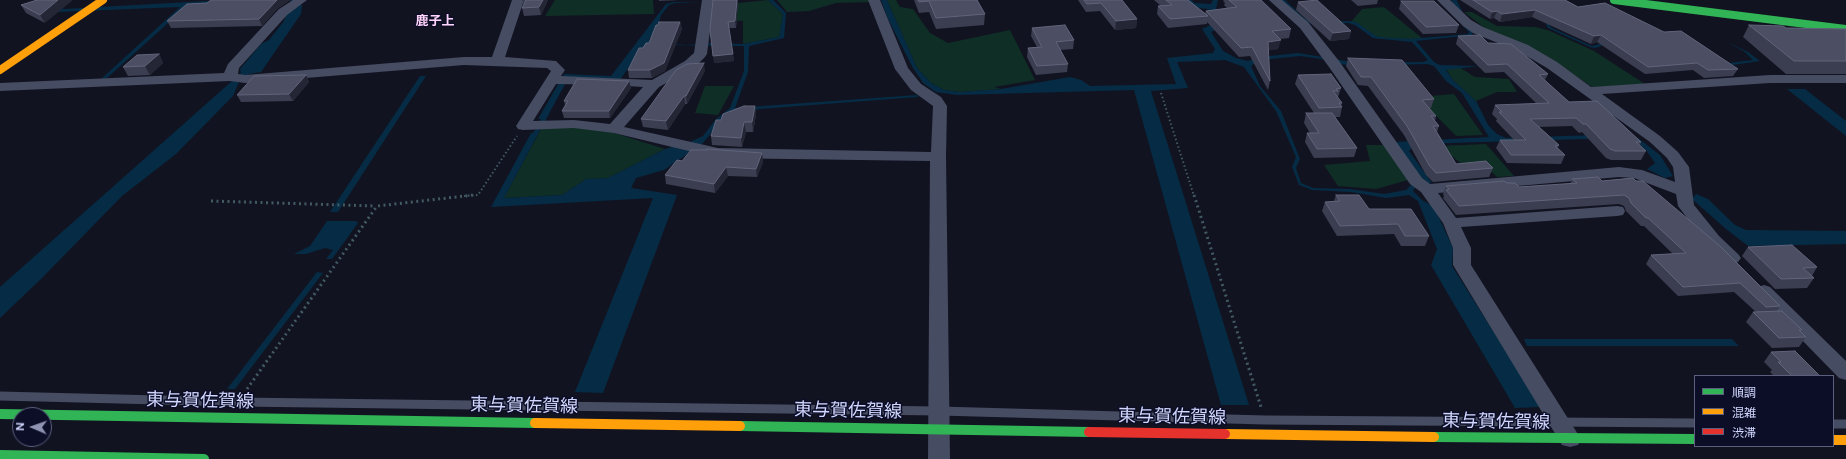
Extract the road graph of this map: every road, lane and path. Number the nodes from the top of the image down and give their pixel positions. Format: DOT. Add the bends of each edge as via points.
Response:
graph roads {
  1 [pos="103,0"];
  2 [pos="301,0"];
  3 [pos="518,0"];
  4 [pos="708,0"];
  5 [pos="874,0"];
  6 [pos="1275,0"];
  7 [pos="1443,0"];
  8 [pos="1614,0"];
  9 [pos="1842,30"];
  10 [pos="497,61"];
  11 [pos="0,70"];
  12 [pos="230,77"];
  13 [pos="560,80"];
  14 [pos="1846,80"];
  15 [pos="654,84"];
  16 [pos="0,87"];
  17 [pos="1590,91"];
  18 [pos="1161,93"];
  19 [pos="523,126"];
  20 [pos="614,128"];
  21 [pos="938,157"];
  22 [pos="1422,185"];
  23 [pos="1684,191"];
  24 [pos="211,201"];
  25 [pos="376,206"];
  26 [pos="1617,211"];
  27 [pos="1451,223"];
  28 [pos="1846,373"];
  29 [pos="0,396"];
  30 [pos="238,402"];
  31 [pos="939,411"];
  32 [pos="0,414"];
  33 [pos="1265,420"];
  34 [pos="1560,423"];
  35 [pos="1694,423"];
  36 [pos="1834,424"];
  37 [pos="1846,424"];
  38 [pos="939,428"];
  39 [pos="1570,439"];
  40 [pos="1694,439"];
  41 [pos="1834,440"];
  42 [pos="1846,440"];
  43 [pos="0,455"];
  44 [pos="204,459"];
  45 [pos="939,459"];
  1 -- 11 [label="main road"];
  2 -- 12 [label="street" via="289,7 233,68"];
  3 -- 10 [label="street"];
  4 -- 15 [label="street" via="700,54 690,64"];
  5 -- 21 [label="street" via="902,69 916,88 936,100 940,106"];
  6 -- 22 [label="street" via="1304,25"];
  7 -- 17 [label="street" via="1478,30 1522,48"];
  8 -- 9 [label="main road"];
  10 -- 12 [label="street" via="464,61 245,79"];
  10 -- 13 [label="street" via="551,64 558,70"];
  12 -- 16 [label="street"];
  13 -- 15 [label="street"];
  13 -- 19 [label="street"];
  14 -- 17 [label="street" via="1770,79"];
  15 -- 20 [label="street"];
  17 -- 23 [label="street" via="1673,155 1681,168"];
  18 -- 33 [label="path"];
  19 -- 20 [label="street" via="574,124"];
  19 -- 25 [label="path" via="478,195"];
  20 -- 21 [label="street" via="718,153"];
  21 -- 31 [label="street"];
  22 -- 23 [label="street" via="1619,172 1636,173"];
  22 -- 27 [label="street"];
  23 -- 28 [label="street" via="1686,206 1713,240"];
  24 -- 25 [label="path"];
  25 -- 30 [label="path"];
  26 -- 27 [label="street"];
  27 -- 34 [label="street" via="1462,248 1462,265"];
  29 -- 30 [label="lane"];
  30 -- 31 [label="lane"];
  31 -- 33 [label="lane"];
  31 -- 38 [label="street"];
  32 -- 38 [label="main road, 東与賀佐賀線"];
  33 -- 34 [label="lane"];
  34 -- 35 [label="lane"];
  34 -- 39 [label="street"];
  36 -- 37 [label="lane"];
  38 -- 39 [label="main road, 東与賀佐賀線"];
  38 -- 45 [label="street"];
  39 -- 40 [label="main road, 東与賀佐賀線"];
  41 -- 42 [label="main road"];
  43 -- 44 [label="main road"];
}
